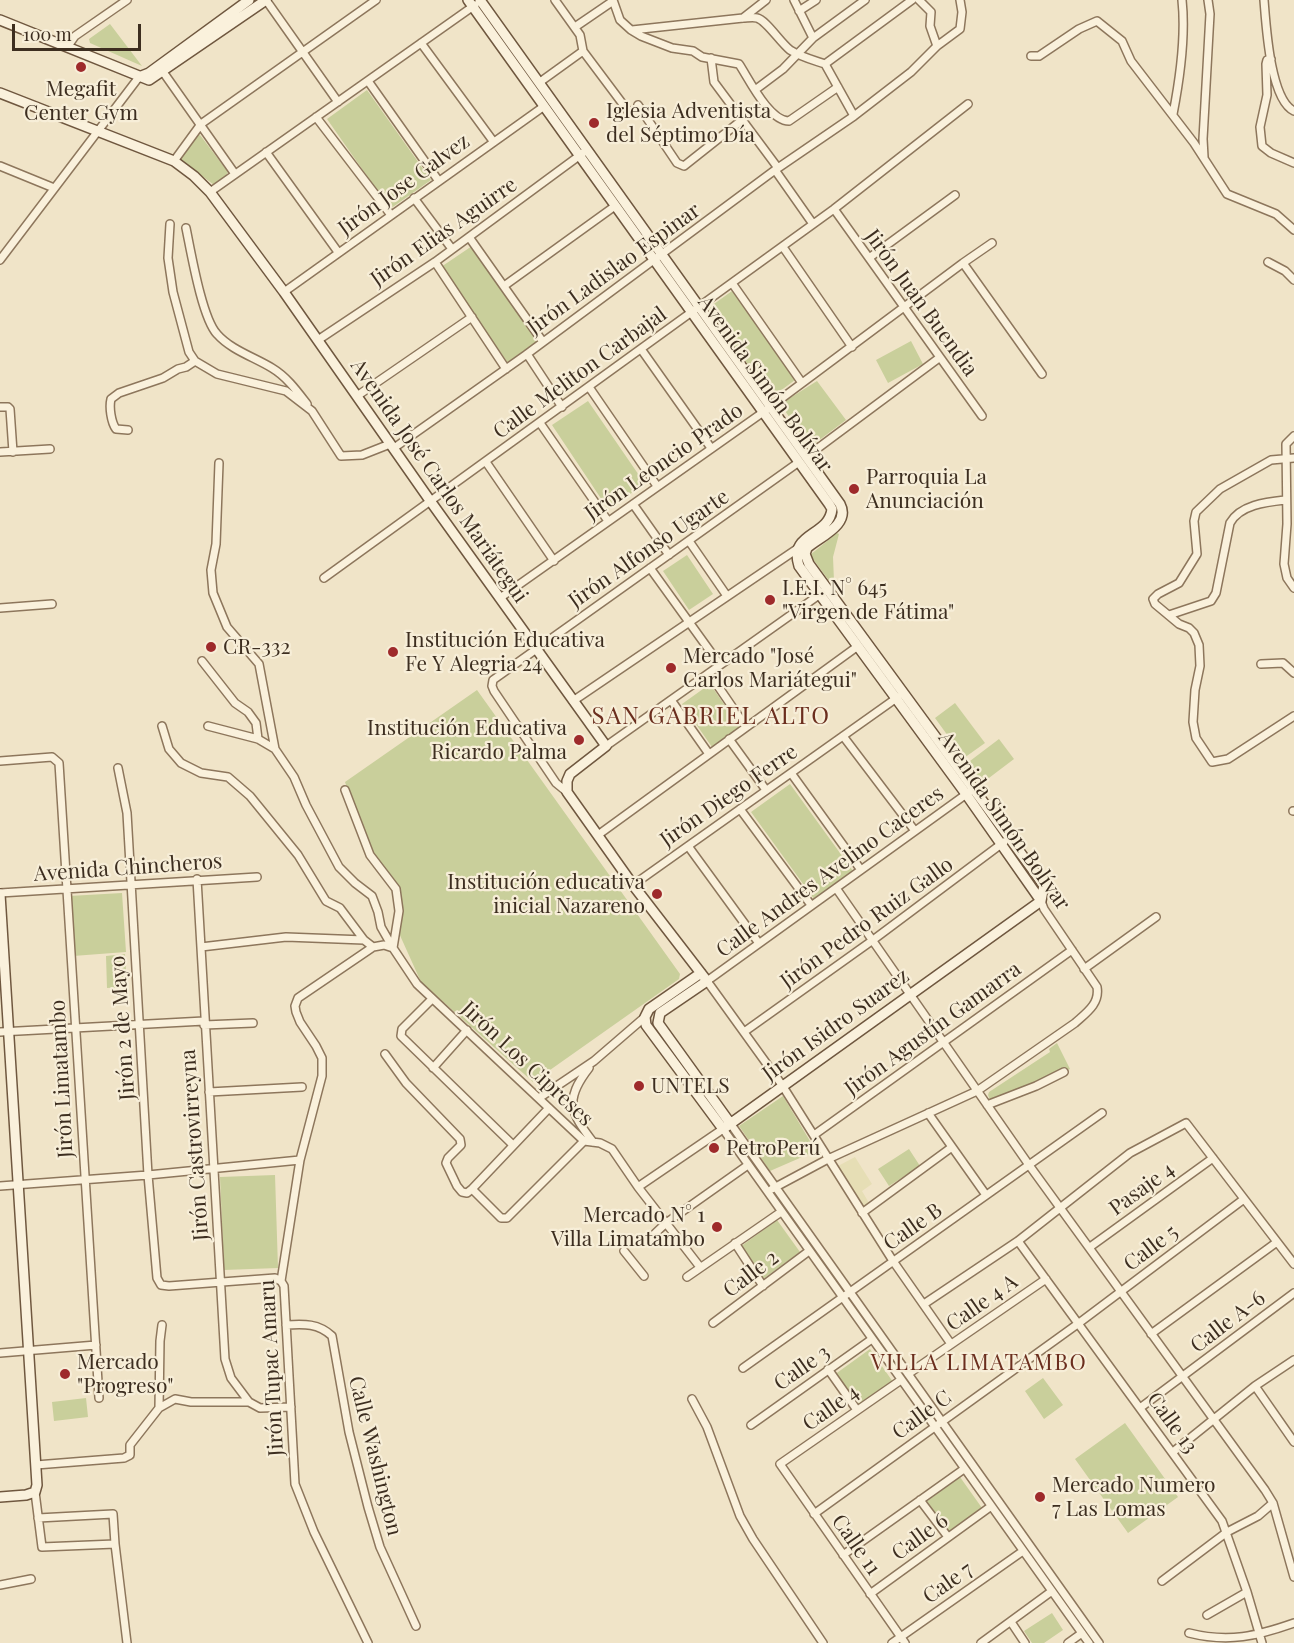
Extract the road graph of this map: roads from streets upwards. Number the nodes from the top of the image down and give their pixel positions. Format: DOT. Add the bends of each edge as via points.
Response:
graph roads {
  1 [pos="110,0"];
  2 [pos="127,0"];
  3 [pos="249,0"];
  4 [pos="266,0"];
  5 [pos="376,0"];
  6 [pos="555,0"];
  7 [pos="613,0"];
  8 [pos="766,0"];
  9 [pos="794,0"];
  10 [pos="816,0"];
  11 [pos="865,0"];
  12 [pos="912,0"];
  13 [pos="919,0"];
  14 [pos="960,0"];
  15 [pos="1182,0"];
  16 [pos="1209,0"];
  17 [pos="1264,0"];
  18 [pos="477,2"];
  19 [pos="115,8"];
  20 [pos="799,11"];
  21 [pos="742,18"];
  22 [pos="0,20"];
  23 [pos="575,27"];
  24 [pos="631,30"];
  25 [pos="813,38"];
  26 [pos="421,44"];
  27 [pos="68,46"];
  28 [pos="937,46"];
  29 [pos="583,51"];
  30 [pos="303,52"];
  31 [pos="798,55"];
  32 [pos="1031,56"];
  33 [pos="711,58"];
  34 [pos="1271,58"];
  35 [pos="825,64"];
  36 [pos="161,69"];
  37 [pos="139,77"];
  38 [pos="368,81"];
  39 [pos="540,82"];
  40 [pos="838,87"];
  41 [pos="755,90"];
  42 [pos="0,93"];
  43 [pos="338,102"];
  44 [pos="968,104"];
  45 [pos="638,105"];
  46 [pos="543,107"];
  47 [pos="628,111"];
  48 [pos="1294,111"];
  49 [pos="1173,114"];
  50 [pos="854,116"];
  51 [pos="316,117"];
  52 [pos="742,120"];
  53 [pos="201,124"];
  54 [pos="97,131"];
  55 [pos="493,141"];
  56 [pos="588,150"];
  57 [pos="266,152"];
  58 [pos="579,156"];
  59 [pos="1204,160"];
  60 [pos="174,161"];
  61 [pos="1294,163"];
  62 [pos="0,166"];
  63 [pos="777,169"];
  64 [pos="236,174"];
  65 [pos="438,180"];
  66 [pos="54,188"];
  67 [pos="210,192"];
  68 [pos="955,195"];
  69 [pos="414,198"];
  70 [pos="615,206"];
  71 [pos="834,209"];
  72 [pos="391,215"];
  73 [pos="170,224"];
  74 [pos="813,224"];
  75 [pos="186,228"];
  76 [pos="1294,230"];
  77 [pos="469,237"];
  78 [pos="992,243"];
  79 [pos="783,247"];
  80 [pos="452,249"];
  81 [pos="338,252"];
  82 [pos="658,258"];
  83 [pos="869,258"];
  84 [pos="0,260"];
  85 [pos="435,262"];
  86 [pos="963,262"];
  87 [pos="1268,262"];
  88 [pos="1294,280"];
  89 [pos="732,283"];
  90 [pos="504,286"];
  91 [pos="284,292"];
  92 [pos="904,308"];
  93 [pos="696,310"];
  94 [pos="472,317"];
  95 [pos="318,340"];
  96 [pos="543,342"];
  97 [pos="852,346"];
  98 [pos="641,349"];
  99 [pos="527,354"];
  100 [pos="939,358"];
  101 [pos="195,361"];
  102 [pos="506,369"];
  103 [pos="1042,374"];
  104 [pos="802,383"];
  105 [pos="589,387"];
  106 [pos="357,396"];
  107 [pos="4,407"];
  108 [pos="562,407"];
  109 [pos="766,410"];
  110 [pos="312,411"];
  111 [pos="982,416"];
  112 [pos="540,423"];
  113 [pos="128,430"];
  114 [pos="1294,436"];
  115 [pos="392,446"];
  116 [pos="711,448"];
  117 [pos="50,449"];
  118 [pos="0,452"];
  119 [pos="13,452"];
  120 [pos="1294,458"];
  121 [pos="802,459"];
  122 [pos="1286,459"];
  123 [pos="486,462"];
  124 [pos="219,463"];
  125 [pos="657,486"];
  126 [pos="1285,500"];
  127 [pos="431,502"];
  128 [pos="633,504"];
  129 [pos="608,521"];
  130 [pos="689,541"];
  131 [pos="802,549"];
  132 [pos="669,555"];
  133 [pos="554,561"];
  134 [pos="650,568"];
  135 [pos="324,578"];
  136 [pos="1294,588"];
  137 [pos="823,592"];
  138 [pos="727,596"];
  139 [pos="500,598"];
  140 [pos="52,604"];
  141 [pos="0,608"];
  142 [pos="1169,615"];
  143 [pos="688,622"];
  144 [pos="858,646"];
  145 [pos="536,649"];
  146 [pos="202,661"];
  147 [pos="1261,664"];
  148 [pos="720,665"];
  149 [pos="710,673"];
  150 [pos="1294,673"];
  151 [pos="899,696"];
  152 [pos="671,700"];
  153 [pos="573,701"];
  154 [pos="1294,716"];
  155 [pos="162,726"];
  156 [pos="208,726"];
  157 [pos="746,727"];
  158 [pos="843,736"];
  159 [pos="258,739"];
  160 [pos="729,739"];
  161 [pos="606,746"];
  162 [pos="275,749"];
  163 [pos="709,754"];
  164 [pos="0,761"];
  165 [pos="118,768"];
  166 [pos="791,773"];
  167 [pos="345,790"];
  168 [pos="766,790"];
  169 [pos="567,792"];
  170 [pos="969,792"];
  171 [pos="740,809"];
  172 [pos="915,831"];
  173 [pos="598,835"];
  174 [pos="1006,842"];
  175 [pos="688,846"];
  176 [pos="861,870"];
  177 [pos="257,877"];
  178 [pos="197,879"];
  179 [pos="130,885"];
  180 [pos="633,885"];
  181 [pos="68,888"];
  182 [pos="836,888"];
  183 [pos="0,893"];
  184 [pos="1041,901"];
  185 [pos="811,905"];
  186 [pos="1156,917"];
  187 [pos="364,940"];
  188 [pos="873,940"];
  189 [pos="758,942"];
  190 [pos="201,947"];
  191 [pos="373,947"];
  192 [pos="393,948"];
  193 [pos="1072,950"];
  194 [pos="1084,969"];
  195 [pos="704,977"];
  196 [pos="910,994"];
  197 [pos="432,999"];
  198 [pos="645,1017"];
  199 [pos="204,1023"];
  200 [pos="253,1023"];
  201 [pos="139,1024"];
  202 [pos="76,1028"];
  203 [pos="467,1030"];
  204 [pos="5,1032"];
  205 [pos="744,1032"];
  206 [pos="944,1042"];
  207 [pos="385,1054"];
  208 [pos="594,1061"];
  209 [pos="433,1068"];
  210 [pos="1064,1072"];
  211 [pos="782,1085"];
  212 [pos="302,1087"];
  213 [pos="977,1091"];
  214 [pos="209,1092"];
  215 [pos="539,1098"];
  216 [pos="987,1105"];
  217 [pos="549,1108"];
  218 [pos="928,1113"];
  219 [pos="1102,1113"];
  220 [pos="726,1126"];
  221 [pos="814,1135"];
  222 [pos="584,1142"];
  223 [pos="593,1142"];
  224 [pos="513,1145"];
  225 [pos="952,1147"];
  226 [pos="1213,1158"];
  227 [pos="828,1159"];
  228 [pos="300,1160"];
  229 [pos="748,1165"];
  230 [pos="1029,1165"];
  231 [pos="213,1169"];
  232 [pos="148,1175"];
  233 [pos="85,1180"];
  234 [pos="19,1185"];
  235 [pos="0,1186"];
  236 [pos="639,1187"];
  237 [pos="775,1187"];
  238 [pos="472,1189"];
  239 [pos="767,1192"];
  240 [pos="986,1195"];
  241 [pos="1244,1199"];
  242 [pos="1060,1208"];
  243 [pos="781,1212"];
  244 [pos="862,1213"];
  245 [pos="666,1223"];
  246 [pos="1018,1241"];
  247 [pos="646,1242"];
  248 [pos="1277,1242"];
  249 [pos="735,1243"];
  250 [pos="1090,1247"];
  251 [pos="624,1251"];
  252 [pos="809,1251"];
  253 [pos="893,1261"];
  254 [pos="1294,1264"];
  255 [pos="700,1267"];
  256 [pos="644,1276"];
  257 [pos="687,1277"];
  258 [pos="1046,1279"];
  259 [pos="281,1281"];
  260 [pos="220,1282"];
  261 [pos="763,1286"];
  262 [pos="1121,1291"];
  263 [pos="849,1293"];
  264 [pos="1294,1293"];
  265 [pos="842,1298"];
  266 [pos="924,1304"];
  267 [pos="713,1323"];
  268 [pos="1079,1323"];
  269 [pos="162,1325"];
  270 [pos="286,1325"];
  271 [pos="1151,1334"];
  272 [pos="872,1339"];
  273 [pos="951,1344"];
  274 [pos="96,1345"];
  275 [pos="28,1351"];
  276 [pos="0,1353"];
  277 [pos="1294,1360"];
  278 [pos="743,1368"];
  279 [pos="828,1370"];
  280 [pos="908,1374"];
  281 [pos="1182,1377"];
  282 [pos="901,1380"];
  283 [pos="1255,1386"];
  284 [pos="99,1398"];
  285 [pos="692,1399"];
  286 [pos="249,1402"];
  287 [pos="291,1407"];
  288 [pos="1140,1407"];
  289 [pos="159,1408"];
  290 [pos="857,1410"];
  291 [pos="1213,1419"];
  292 [pos="941,1421"];
  293 [pos="751,1425"];
  294 [pos="933,1427"];
  295 [pos="1294,1442"];
  296 [pos="1173,1452"];
  297 [pos="780,1464"];
  298 [pos="36,1465"];
  299 [pos="964,1469"];
  300 [pos="34,1492"];
  301 [pos="0,1497"];
  302 [pos="920,1500"];
  303 [pos="1273,1503"];
  304 [pos="990,1507"];
  305 [pos="814,1514"];
  306 [pos="38,1518"];
  307 [pos="1227,1532"];
  308 [pos="948,1537"];
  309 [pos="115,1544"];
  310 [pos="1023,1551"];
  311 [pos="843,1555"];
  312 [pos="1294,1577"];
  313 [pos="31,1579"];
  314 [pos="1162,1581"];
  315 [pos="0,1585"];
  316 [pos="1052,1591"];
  317 [pos="1247,1592"];
  318 [pos="870,1594"];
  319 [pos="1207,1615"];
  320 [pos="1011,1622"];
  321 [pos="1294,1623"];
  322 [pos="416,1626"];
  323 [pos="1082,1633"];
  324 [pos="1189,1633"];
  325 [pos="1260,1635"];
  326 [pos="903,1640"];
  327 [pos="127,1643"];
  328 [pos="368,1643"];
  329 [pos="823,1643"];
  330 [pos="892,1643"];
  331 [pos="981,1643"];
  332 [pos="1025,1643"];
  333 [pos="1068,1643"];
  334 [pos="1089,1643"];
  335 [pos="1099,1643"];
  336 [pos="1262,1643"];
  1 -- 19 [label="street"];
  2 -- 19 [label="street"];
  3 -- 36 [label="street"];
  4 -- 30 [label="street"];
  4 -- 36 [label="street"];
  5 -- 30 [label="street"];
  6 -- 23 [label="street"];
  7 -- 23 [label="street"];
  7 -- 24 [label="street" via="620,20"];
  8 -- 21 [label="street"];
  9 -- 20 [label="street"];
  10 -- 20 [label="street"];
  11 -- 25 [label="street"];
  12 -- 35 [label="street"];
  13 -- 28 [label="street" via="931,12 930,26"];
  14 -- 28 [label="street, Jirón Ladislao Espinar" via="960,29"];
  15 -- 49 [label="street" via="1184,16"];
  16 -- 59 [label="street"];
  17 -- 34 [label="street"];
  18 -- 26 [label="street"];
  18 -- 39 [label="street, Avenida Simón Bolívar"];
  18 -- 46 [label="street, Avenida Simón Bolívar"];
  19 -- 27 [label="street" via="75,36"];
  20 -- 25 [label="street"];
  21 -- 24 [label="street"];
  21 -- 31 [label="street" via="758,18 766,23"];
  22 -- 27 [label="street"];
  23 -- 29 [label="street"];
  24 -- 33 [label="street" via="672,48"];
  25 -- 31 [label="street"];
  26 -- 38 [label="street"];
  26 -- 55 [label="street"];
  27 -- 37 [label="street"];
  28 -- 50 [label="street, Jirón Ladislao Espinar" via="911,72"];
  29 -- 39 [label="street"];
  29 -- 47 [label="street"];
  30 -- 43 [label="street"];
  30 -- 53 [label="street"];
  31 -- 35 [label="street"];
  31 -- 41 [label="street"];
  32 -- 49 [label="street" via="1039,56 1097,21 1122,41 1131,61"];
  33 -- 41 [label="street" via="738,64"];
  33 -- 52 [label="street" via="714,82"];
  34 -- 48 [label="street" via="1284,101"];
  34 -- 61 [label="street" via="1266,64 1262,146"];
  35 -- 40 [label="street"];
  36 -- 37 [label="street"];
  36 -- 53 [label="street"];
  37 -- 54 [label="street"];
  38 -- 43 [label="street"];
  38 -- 65 [label="street"];
  39 -- 56 [label="street, Avenida Simón Bolívar"];
  40 -- 41 [label="street" via="789,121 770,111"];
  40 -- 50 [label="street"];
  42 -- 54 [label="street, Avenida José Carlos Mariátegui"];
  43 -- 51 [label="street"];
  44 -- 71 [label="street, Calle Meliton Carbajal"];
  45 -- 52 [label="street" via="677,163 684,166"];
  46 -- 55 [label="street, Jirón Jose Galvez"];
  46 -- 58 [label="street, Avenida Simón Bolívar"];
  49 -- 59 [label="street"];
  50 -- 63 [label="street, Jirón Ladislao Espinar"];
  51 -- 57 [label="street"];
  51 -- 72 [label="street"];
  52 -- 63 [label="street"];
  53 -- 60 [label="street"];
  53 -- 64 [label="street"];
  54 -- 60 [label="street, Avenida José Carlos Mariátegui"];
  54 -- 66 [label="street"];
  55 -- 65 [label="street, Jirón Jose Galvez"];
  56 -- 58 [label="street, Jirón Elias Aguirre"];
  56 -- 82 [label="street, Avenida Simón Bolívar"];
  57 -- 64 [label="street"];
  57 -- 81 [label="street"];
  58 -- 70 [label="street, Avenida Simón Bolívar"];
  58 -- 77 [label="street, Jirón Elias Aguirre"];
  59 -- 76 [label="street" via="1227,194 1276,214"];
  60 -- 67 [label="street, Avenida José Carlos Mariátegui"];
  62 -- 66 [label="street"];
  63 -- 74 [label="street"];
  63 -- 82 [label="street, Jirón Ladislao Espinar"];
  64 -- 67 [label="street"];
  65 -- 69 [label="street, Jirón Jose Galvez"];
  66 -- 84 [label="street"];
  67 -- 91 [label="street, Avenida José Carlos Mariátegui"];
  68 -- 83 [label="street"];
  69 -- 72 [label="street, Jirón Jose Galvez"];
  69 -- 80 [label="street"];
  70 -- 82 [label="street, Avenida Simón Bolívar"];
  70 -- 90 [label="street"];
  71 -- 74 [label="street, Calle Meliton Carbajal"];
  71 -- 83 [label="street, Jirón Juan Buendia"];
  72 -- 81 [label="street, Jirón Jose Galvez"];
  73 -- 101 [label="street" via="168,258 173,292"];
  74 -- 79 [label="street, Calle Meliton Carbajal"];
  75 -- 110 [label="street" via="201,296 215,333 274,369 294,386"];
  77 -- 80 [label="street, Jirón Elias Aguirre"];
  77 -- 90 [label="street"];
  78 -- 86 [label="street, Jirón Leoncio Prado"];
  79 -- 89 [label="street, Calle Meliton Carbajal"];
  79 -- 97 [label="street"];
  80 -- 85 [label="street, Jirón Elias Aguirre"];
  81 -- 91 [label="street, Jirón Jose Galvez"];
  82 -- 93 [label="street, Avenida Simón Bolívar"];
  82 -- 96 [label="street, Jirón Ladislao Espinar"];
  83 -- 92 [label="street, Jirón Juan Buendia"];
  85 -- 94 [label="street"];
  85 -- 95 [label="street, Jirón Elias Aguirre"];
  86 -- 92 [label="street, Jirón Leoncio Prado"];
  86 -- 103 [label="street"];
  87 -- 88 [label="street"];
  89 -- 93 [label="street, Calle Meliton Carbajal"];
  89 -- 104 [label="street"];
  90 -- 96 [label="street"];
  91 -- 95 [label="street, Avenida José Carlos Mariátegui"];
  92 -- 97 [label="street, Jirón Leoncio Prado"];
  92 -- 100 [label="street, Jirón Juan Buendia"];
  93 -- 98 [label="street, Calle Meliton Carbajal"];
  93 -- 109 [label="street, Avenida Simón Bolívar"];
  94 -- 102 [label="street"];
  94 -- 106 [label="street"];
  95 -- 106 [label="street, Avenida José Carlos Mariátegui"];
  96 -- 99 [label="street, Jirón Ladislao Espinar"];
  97 -- 104 [label="street, Jirón Leoncio Prado"];
  98 -- 105 [label="street, Calle Meliton Carbajal"];
  98 -- 116 [label="street"];
  99 -- 102 [label="street, Jirón Ladislao Espinar"];
  99 -- 108 [label="street"];
  100 -- 111 [label="street, Jirón Juan Buendia"];
  100 -- 121 [label="street, Jirón Alfonso Ugarte"];
  101 -- 110 [label="street" via="216,374 286,391"];
  101 -- 113 [label="street" via="114,396 110,402 114,426"];
  102 -- 115 [label="street, Jirón Ladislao Espinar"];
  104 -- 109 [label="street, Jirón Leoncio Prado"];
  105 -- 108 [label="street, Calle Meliton Carbajal"];
  105 -- 125 [label="street"];
  106 -- 115 [label="street, Avenida José Carlos Mariátegui"];
  107 -- 119 [label="street" via="10,410"];
  108 -- 112 [label="street, Calle Meliton Carbajal"];
  109 -- 116 [label="street, Jirón Leoncio Prado"];
  109 -- 121 [label="street, Avenida Simón Bolívar"];
  110 -- 115 [label="street, Jirón Ladislao Espinar" via="341,456 362,455"];
  112 -- 123 [label="street, Calle Meliton Carbajal"];
  112 -- 129 [label="street"];
  114 -- 122 [label="street" via="1286,444"];
  115 -- 127 [label="street, Avenida José Carlos Mariátegui"];
  116 -- 125 [label="street, Jirón Leoncio Prado"];
  117 -- 119 [label="street"];
  118 -- 119 [label="street"];
  120 -- 122 [label="street"];
  121 -- 130 [label="street, Jirón Alfonso Ugarte"];
  121 -- 131 [label="street, Avenida Simón Bolívar" via="832,509 828,521 800,543"];
  122 -- 126 [label="street"];
  122 -- 142 [label="street" via="1272,460 1220,489 1196,512 1197,554 1179,583 1153,600"];
  123 -- 127 [label="street, Calle Meliton Carbajal"];
  123 -- 133 [label="street"];
  124 -- 162 [label="street" via="216,544 211,570 213,593 227,627 259,664"];
  125 -- 128 [label="street, Jirón Leoncio Prado"];
  126 -- 136 [label="street" via="1284,564"];
  126 -- 142 [label="street" via="1234,516 1211,601"];
  127 -- 135 [label="street, Calle Meliton Carbajal"];
  127 -- 139 [label="street, Avenida José Carlos Mariátegui"];
  128 -- 129 [label="street, Jirón Leoncio Prado"];
  128 -- 132 [label="street"];
  129 -- 133 [label="street, Jirón Leoncio Prado"];
  130 -- 132 [label="street, Jirón Alfonso Ugarte"];
  130 -- 138 [label="street"];
  131 -- 137 [label="street, Avenida Simón Bolívar" via="796,558 799,566"];
  131 -- 138 [label="street"];
  132 -- 134 [label="street, Jirón Alfonso Ugarte"];
  133 -- 139 [label="street, Jirón Leoncio Prado"];
  134 -- 143 [label="street"];
  134 -- 145 [label="street, Jirón Alfonso Ugarte"];
  137 -- 144 [label="street, Avenida Simón Bolívar"];
  137 -- 148 [label="street"];
  137 -- 151 [label="street, Avenida Simón Bolívar"];
  138 -- 143 [label="street"];
  139 -- 145 [label="street, Avenida José Carlos Mariátegui"];
  140 -- 141 [label="street"];
  142 -- 154 [label="street" via="1194,633 1199,645 1193,722 1196,738 1212,762 1228,759"];
  143 -- 148 [label="street"];
  143 -- 153 [label="street"];
  144 -- 151 [label="street, Avenida Simón Bolívar"];
  144 -- 157 [label="street"];
  145 -- 153 [label="street, Avenida José Carlos Mariátegui"];
  145 -- 169 [label="street, Jirón Alfonso Ugarte" via="493,680 492,686 549,774"];
  146 -- 159 [label="street" via="256,723"];
  147 -- 150 [label="street" via="1283,663"];
  148 -- 149 [label="street"];
  149 -- 152 [label="street"];
  149 -- 157 [label="street"];
  151 -- 158 [label="street, Jirón Diego Ferre"];
  151 -- 170 [label="street, Avenida Simón Bolívar"];
  152 -- 161 [label="street"];
  152 -- 163 [label="street"];
  153 -- 161 [label="street, Avenida José Carlos Mariátegui"];
  155 -- 187 [label="street" via="168,749 181,763 201,773 228,777 250,796 298,855 326,901 340,908"];
  156 -- 159 [label="street"];
  157 -- 160 [label="street"];
  158 -- 166 [label="street, Jirón Diego Ferre"];
  158 -- 172 [label="street"];
  159 -- 162 [label="street"];
  160 -- 163 [label="street"];
  160 -- 168 [label="street"];
  161 -- 169 [label="street" via="570,774"];
  162 -- 192 [label="street, Jirón Los Cipreses" via="294,777 339,867 372,896 381,927"];
  163 -- 173 [label="street"];
  164 -- 181 [label="street, Jirón Limatambo" via="52,757 59,764"];
  165 -- 179 [label="street, Jirón 2 de Mayo" via="127,813"];
  166 -- 168 [label="street, Jirón Diego Ferre"];
  166 -- 176 [label="street"];
  167 -- 192 [label="street" via="368,850 396,889 399,910"];
  168 -- 171 [label="street, Jirón Diego Ferre"];
  169 -- 173 [label="street"];
  170 -- 172 [label="street, Calle Andres Avelino Caceres"];
  170 -- 174 [label="street, Avenida Simón Bolívar"];
  171 -- 175 [label="street, Jirón Diego Ferre"];
  171 -- 185 [label="street"];
  172 -- 176 [label="street, Calle Andres Avelino Caceres"];
  173 -- 180 [label="street"];
  174 -- 184 [label="street, Avenida Simón Bolívar"];
  174 -- 184 [label="street, Avenida Simón Bolívar" via="1044,885"];
  174 -- 188 [label="street, Jirón Pedro Ruiz Gallo"];
  175 -- 180 [label="street, Jirón Diego Ferre"];
  175 -- 189 [label="street"];
  176 -- 182 [label="street, Calle Andres Avelino Caceres"];
  177 -- 178 [label="street, Avenida Chincheros"];
  178 -- 179 [label="street, Avenida Chincheros"];
  178 -- 190 [label="street, Jirón Castrovirreyna"];
  179 -- 181 [label="street, Avenida Chincheros"];
  179 -- 201 [label="street, Jirón 2 de Mayo"];
  180 -- 195 [label="street"];
  181 -- 183 [label="street, Avenida Chincheros"];
  181 -- 202 [label="street, Jirón Limatambo"];
  182 -- 185 [label="street, Calle Andres Avelino Caceres"];
  182 -- 188 [label="street"];
  183 -- 204 [label="street"];
  184 -- 193 [label="street, Avenida Simón Bolívar"];
  184 -- 196 [label="street, Jirón Isidro Suarez"];
  185 -- 189 [label="street, Calle Andres Avelino Caceres"];
  186 -- 194 [label="street"];
  187 -- 190 [label="street" via="286,937"];
  187 -- 191 [label="street"];
  188 -- 196 [label="street"];
  188 -- 205 [label="street, Jirón Pedro Ruiz Gallo"];
  189 -- 195 [label="street, Calle Andres Avelino Caceres"];
  190 -- 199 [label="street, Jirón Castrovirreyna"];
  191 -- 192 [label="street"];
  191 -- 228 [label="street, Jirón Tupac Amaru" via="298,998 295,1006 322,1058 322,1076"];
  192 -- 197 [label="street, Jirón Los Cipreses"];
  193 -- 194 [label="street, Avenida Simón Bolívar"];
  193 -- 206 [label="street, Jirón Agustín Gamarra"];
  194 -- 213 [label="street, Avenida Simón Bolívar" via="1097,987 1095,1003 1075,1023"];
  195 -- 198 [label="street" via="649,1010"];
  195 -- 205 [label="street"];
  195 -- 220 [label="street" via="660,1013 658,1023"];
  196 -- 206 [label="street"];
  196 -- 211 [label="street, Jirón Isidro Suarez"];
  197 -- 203 [label="street, Jirón Los Cipreses"];
  197 -- 209 [label="street" via="402,1029 401,1036"];
  198 -- 208 [label="street"];
  198 -- 220 [label="street" via="646,1024"];
  199 -- 200 [label="street"];
  199 -- 201 [label="street"];
  199 -- 214 [label="street, Jirón Castrovirreyna"];
  201 -- 202 [label="street"];
  201 -- 232 [label="street, Jirón 2 de Mayo"];
  202 -- 204 [label="street"];
  202 -- 233 [label="street, Jirón Limatambo"];
  203 -- 209 [label="street"];
  203 -- 215 [label="street, Jirón Los Cipreses"];
  204 -- 234 [label="street"];
  205 -- 211 [label="street"];
  206 -- 213 [label="street"];
  206 -- 221 [label="street, Jirón Agustín Gamarra"];
  207 -- 238 [label="street" via="406,1083 460,1139 461,1145 446,1163 462,1192"];
  208 -- 215 [label="street"];
  208 -- 223 [label="street" via="573,1097 576,1120"];
  209 -- 224 [label="street"];
  210 -- 216 [label="street"];
  211 -- 220 [label="street, Jirón Isidro Suarez"];
  211 -- 221 [label="street"];
  212 -- 214 [label="street"];
  213 -- 216 [label="street"];
  213 -- 218 [label="street"];
  214 -- 231 [label="street, Jirón Castrovirreyna"];
  215 -- 217 [label="street, Jirón Los Cipreses"];
  216 -- 230 [label="street"];
  217 -- 222 [label="street, Jirón Los Cipreses"];
  217 -- 224 [label="street"];
  218 -- 225 [label="street"];
  218 -- 227 [label="street"];
  219 -- 230 [label="street, Calle B"];
  220 -- 229 [label="street"];
  220 -- 236 [label="street, Jirón Isidro Suarez"];
  220 -- 237 [label="street"];
  221 -- 227 [label="street"];
  222 -- 223 [label="street, Jirón Los Cipreses"];
  222 -- 238 [label="street" via="507,1218 501,1218"];
  223 -- 236 [label="street, Jirón Los Cipreses" via="612,1149"];
  224 -- 238 [label="street"];
  225 -- 240 [label="street"];
  225 -- 244 [label="street"];
  226 -- 241 [label="street"];
  226 -- 242 [label="street" via="1186,1122 1130,1153"];
  226 -- 250 [label="street, Pasaje 4"];
  227 -- 237 [label="street"];
  227 -- 244 [label="street"];
  228 -- 231 [label="street"];
  228 -- 259 [label="street, Jirón Tupac Amaru"];
  229 -- 239 [label="street"];
  229 -- 245 [label="street"];
  230 -- 240 [label="street, Calle B"];
  230 -- 242 [label="street"];
  231 -- 232 [label="street"];
  231 -- 260 [label="street, Jirón Castrovirreyna"];
  232 -- 233 [label="street"];
  232 -- 260 [label="street, Jirón 2 de Mayo" via="157,1278 161,1285"];
  233 -- 234 [label="street"];
  233 -- 274 [label="street, Jirón Limatambo"];
  234 -- 235 [label="street"];
  234 -- 275 [label="street"];
  236 -- 245 [label="street, Jirón Los Cipreses"];
  237 -- 239 [label="street"];
  237 -- 263 [label="street"];
  239 -- 243 [label="street"];
  240 -- 253 [label="street, Calle B"];
  241 -- 248 [label="street"];
  241 -- 262 [label="street, Calle 5"];
  242 -- 246 [label="street"];
  242 -- 250 [label="street"];
  243 -- 249 [label="street"];
  243 -- 252 [label="street"];
  244 -- 253 [label="street"];
  245 -- 247 [label="street"];
  245 -- 255 [label="street, Jirón Los Cipreses"];
  246 -- 258 [label="street, Calle 13"];
  246 -- 266 [label="street"];
  248 -- 254 [label="street"];
  248 -- 271 [label="street"];
  249 -- 255 [label="street"];
  249 -- 261 [label="street"];
  250 -- 262 [label="street"];
  251 -- 256 [label="street"];
  252 -- 261 [label="street, Calle 2"];
  252 -- 265 [label="street"];
  253 -- 263 [label="street, Calle B"];
  253 -- 266 [label="street"];
  255 -- 257 [label="street"];
  258 -- 268 [label="street, Calle 13"];
  258 -- 273 [label="street, Calle 4 A"];
  259 -- 260 [label="street" via="275,1278"];
  259 -- 270 [label="street, Jirón Tupac Amaru"];
  260 -- 286 [label="street, Jirón Castrovirreyna" via="225,1359 231,1378"];
  261 -- 267 [label="street, Calle 2"];
  262 -- 268 [label="street, Calle 5"];
  262 -- 271 [label="street"];
  263 -- 265 [label="street, Calle B"];
  263 -- 280 [label="street"];
  264 -- 281 [label="street, Calle A-6"];
  265 -- 272 [label="street"];
  265 -- 278 [label="street, Calle B"];
  266 -- 273 [label="street"];
  268 -- 288 [label="street, Calle 13"];
  268 -- 292 [label="street, Calle C"];
  269 -- 289 [label="street"];
  270 -- 287 [label="street, Jirón Tupac Amaru"];
  270 -- 322 [label="street, Calle Washington" via="306,1323 332,1336 349,1432 371,1517 380,1547"];
  271 -- 281 [label="street"];
  272 -- 279 [label="street, Calle 3"];
  272 -- 282 [label="street"];
  273 -- 280 [label="street, Calle 4 A"];
  274 -- 275 [label="street"];
  274 -- 284 [label="street, Jirón Limatambo"];
  275 -- 276 [label="street"];
  275 -- 298 [label="street"];
  277 -- 283 [label="street"];
  279 -- 290 [label="street"];
  279 -- 293 [label="street, Calle 3"];
  280 -- 292 [label="street"];
  281 -- 288 [label="street, Calle A-6"];
  281 -- 291 [label="street"];
  282 -- 290 [label="street, Calle 4"];
  282 -- 294 [label="street"];
  283 -- 291 [label="street"];
  283 -- 295 [label="street"];
  285 -- 329 [label="street" via="707,1427 740,1516"];
  286 -- 287 [label="street" via="260,1408"];
  286 -- 289 [label="street" via="175,1399"];
  287 -- 328 [label="street, Jirón Tupac Amaru" via="295,1484"];
  288 -- 296 [label="street, Calle 13"];
  289 -- 298 [label="street" via="130,1445 130,1455 124,1458"];
  290 -- 297 [label="street, Calle 4"];
  291 -- 296 [label="street"];
  291 -- 303 [label="street"];
  292 -- 294 [label="street, Calle C"];
  292 -- 335 [label="street"];
  294 -- 299 [label="street"];
  294 -- 305 [label="street, Calle C"];
  296 -- 307 [label="street, Calle 13"];
  297 -- 305 [label="street, Calle 11"];
  298 -- 300 [label="street"];
  299 -- 302 [label="street"];
  299 -- 304 [label="street"];
  300 -- 301 [label="street"];
  300 -- 306 [label="street"];
  302 -- 308 [label="street"];
  302 -- 311 [label="street"];
  303 -- 307 [label="street"];
  303 -- 312 [label="street"];
  304 -- 308 [label="street, Calle 6"];
  304 -- 310 [label="street"];
  305 -- 311 [label="street, Calle 11"];
  306 -- 309 [label="street" via="40,1545 44,1548"];
  306 -- 309 [label="street" via="111,1513"];
  307 -- 314 [label="street"];
  307 -- 317 [label="street, Calle 13"];
  308 -- 318 [label="street, Calle 6"];
  309 -- 327 [label="street"];
  310 -- 316 [label="street"];
  310 -- 326 [label="street, Cale 7"];
  311 -- 318 [label="street, Calle 11"];
  313 -- 315 [label="street"];
  316 -- 320 [label="street"];
  316 -- 323 [label="street"];
  317 -- 319 [label="street"];
  317 -- 325 [label="street, Calle 13"];
  318 -- 326 [label="street, Calle 11"];
  320 -- 331 [label="street"];
  320 -- 332 [label="street"];
  321 -- 325 [label="street"];
  323 -- 333 [label="street"];
  323 -- 334 [label="street"];
  324 -- 325 [label="street" via="1227,1640"];
  325 -- 336 [label="street, Calle 13"];
  326 -- 330 [label="street, Cale 7"];
}
